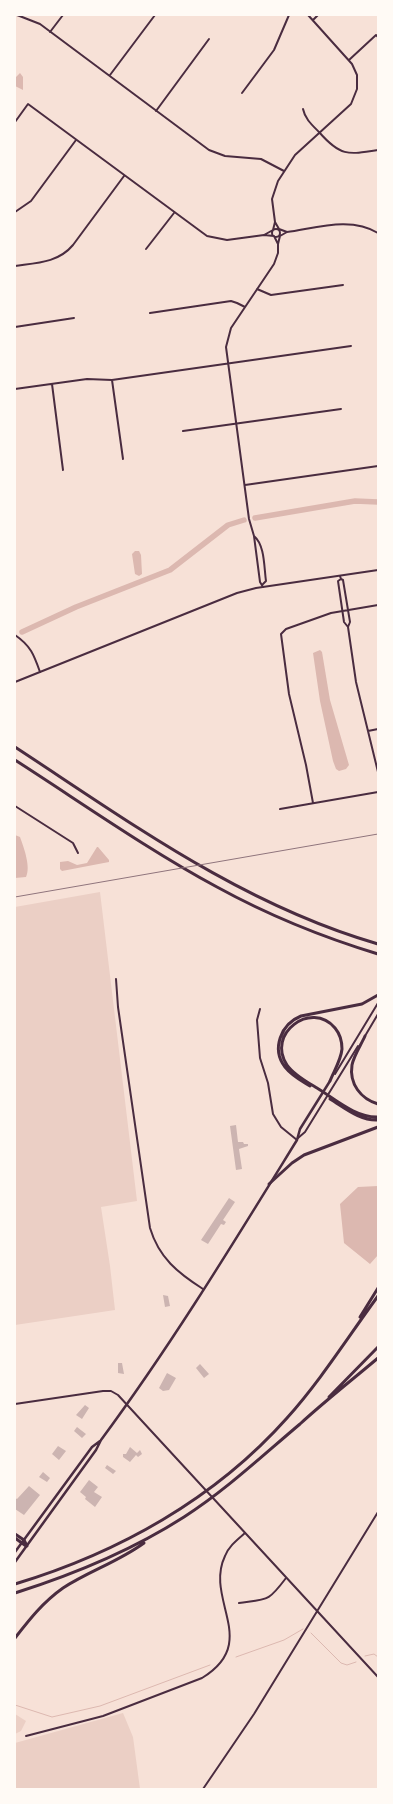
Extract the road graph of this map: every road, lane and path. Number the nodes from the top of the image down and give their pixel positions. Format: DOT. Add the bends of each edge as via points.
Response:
graph roads {
  1 [pos="17,15"];
  2 [pos="63,15"];
  3 [pos="155,15"];
  4 [pos="290,15"];
  5 [pos="308,15"];
  6 [pos="318,15"];
  7 [pos="313,20"];
  8 [pos="50,32"];
  9 [pos="378,37"];
  10 [pos="209,40"];
  11 [pos="349,60"];
  12 [pos="109,76"];
  13 [pos="242,93"];
  14 [pos="303,109"];
  15 [pos="156,111"];
  16 [pos="15,122"];
  17 [pos="320,133"];
  18 [pos="76,140"];
  19 [pos="378,150"];
  20 [pos="284,171"];
  21 [pos="124,176"];
  22 [pos="15,212"];
  23 [pos="174,212"];
  24 [pos="275,222"];
  25 [pos="279,229"];
  26 [pos="274,230"];
  27 [pos="286,232"];
  28 [pos="378,233"];
  29 [pos="264,235"];
  30 [pos="274,236"];
  31 [pos="280,236"];
  32 [pos="278,244"];
  33 [pos="146,249"];
  34 [pos="15,266"];
  35 [pos="343,285"];
  36 [pos="257,289"];
  37 [pos="245,307"];
  38 [pos="150,312"];
  39 [pos="74,318"];
  40 [pos="15,327"];
  41 [pos="351,346"];
  42 [pos="228,363"];
  43 [pos="112,380"];
  44 [pos="52,384"];
  45 [pos="15,389"];
  46 [pos="341,410"];
  47 [pos="236,424"];
  48 [pos="184,431"];
  49 [pos="123,460"];
  50 [pos="378,466"];
  51 [pos="63,470"];
  52 [pos="245,485"];
  53 [pos="254,536"];
  54 [pos="378,570"];
  55 [pos="340,577"];
  56 [pos="263,586"];
  57 [pos="378,605"];
  58 [pos="348,610"];
  59 [pos="342,611"];
  60 [pos="348,627"];
  61 [pos="15,635"];
  62 [pos="40,672"];
  63 [pos="15,682"];
  64 [pos="378,729"];
  65 [pos="368,731"];
  66 [pos="15,747"];
  67 [pos="15,760"];
  68 [pos="378,772"];
  69 [pos="378,792"];
  70 [pos="313,803"];
  71 [pos="15,806"];
  72 [pos="280,809"];
  73 [pos="78,853"];
  74 [pos="378,944"];
  75 [pos="378,954"];
  76 [pos="116,978"];
  77 [pos="378,995"];
  78 [pos="378,1003"];
  79 [pos="260,1009"];
  80 [pos="378,1014"];
  81 [pos="364,1036"];
  82 [pos="330,1081"];
  83 [pos="312,1086"];
  84 [pos="378,1104"];
  85 [pos="378,1119"];
  86 [pos="378,1127"];
  87 [pos="297,1140"];
  88 [pos="270,1184"];
  89 [pos="378,1288"];
  90 [pos="203,1289"];
  91 [pos="378,1296"];
  92 [pos="344,1342"];
  93 [pos="378,1347"];
  94 [pos="378,1358"];
  95 [pos="15,1404"];
  96 [pos="128,1404"];
  97 [pos="318,1408"];
  98 [pos="101,1440"];
  99 [pos="378,1512"];
  100 [pos="245,1533"];
  101 [pos="15,1534"];
  102 [pos="154,1535"];
  103 [pos="15,1538"];
  104 [pos="22,1542"];
  105 [pos="27,1546"];
  106 [pos="15,1552"];
  107 [pos="15,1562"];
  108 [pos="286,1577"];
  109 [pos="15,1584"];
  110 [pos="15,1593"];
  111 [pos="239,1603"];
  112 [pos="318,1613"];
  113 [pos="15,1638"];
  114 [pos="378,1677"];
  115 [pos="26,1736"];
  116 [pos="202,1789"];
  1 -- 8 [label="street"];
  2 -- 8 [label="street"];
  3 -- 12 [label="street"];
  4 -- 13 [label="street" via="274,50"];
  5 -- 7 [label="street"];
  6 -- 7 [label="street"];
  7 -- 11 [label="street"];
  8 -- 12 [label="street"];
  9 -- 11 [label="street" via="376,35"];
  10 -- 15 [label="street"];
  11 -- 17 [label="street" via="357,75 355,96 349,106"];
  12 -- 15 [label="street"];
  14 -- 17 [label="street"];
  15 -- 20 [label="street" via="212,152 261,158"];
  16 -- 18 [label="street" via="28,104"];
  17 -- 19 [label="street" via="343,152"];
  17 -- 20 [label="street" via="295,155"];
  18 -- 21 [label="street"];
  18 -- 22 [label="street" via="30,201"];
  20 -- 24 [label="street" via="273,192"];
  21 -- 23 [label="street"];
  21 -- 34 [label="street" via="65,253 51,260"];
  23 -- 29 [label="street" via="200,232 214,238"];
  23 -- 33 [label="street"];
  24 -- 25 [label="street"];
  24 -- 26 [label="street"];
  25 -- 26 [label="street"];
  25 -- 27 [label="street"];
  25 -- 31 [label="street"];
  26 -- 29 [label="street"];
  26 -- 30 [label="street"];
  27 -- 28 [label="street" via="348,224"];
  27 -- 31 [label="street"];
  29 -- 30 [label="street"];
  30 -- 31 [label="street"];
  30 -- 32 [label="street"];
  31 -- 32 [label="street"];
  32 -- 36 [label="street" via="276,262"];
  35 -- 36 [label="street" via="274,295"];
  36 -- 37 [label="street"];
  37 -- 38 [label="street" via="228,302"];
  37 -- 42 [label="street" via="228,335"];
  39 -- 40 [label="street"];
  41 -- 42 [label="street"];
  42 -- 43 [label="street"];
  42 -- 47 [label="street"];
  43 -- 44 [label="street" via="87,379"];
  43 -- 49 [label="street"];
  44 -- 45 [label="street"];
  44 -- 51 [label="street"];
  46 -- 47 [label="street"];
  47 -- 48 [label="street"];
  47 -- 52 [label="street"];
  50 -- 52 [label="street"];
  52 -- 53 [label="street"];
  53 -- 56 [label="street"];
  53 -- 56 [label="street" via="261,548 266,581"];
  54 -- 55 [label="street"];
  55 -- 56 [label="street"];
  55 -- 58 [label="street" via="344,580"];
  55 -- 59 [label="street"];
  56 -- 62 [label="street" via="230,595"];
  57 -- 58 [label="street"];
  58 -- 59 [label="street"];
  58 -- 60 [label="street"];
  59 -- 60 [label="street"];
  59 -- 70 [label="street" via="331,612 286,629 281,634 289,694"];
  60 -- 65 [label="street" via="356,682"];
  61 -- 62 [label="street" via="34,654"];
  62 -- 63 [label="street"];
  64 -- 65 [label="street"];
  65 -- 68 [label="street"];
  66 -- 74 [label="highway" via="223,880 295,914"];
  67 -- 75 [label="highway" via="207,882 291,923"];
  69 -- 70 [label="street"];
  70 -- 72 [label="street"];
  71 -- 73 [label="street" via="73,844"];
  76 -- 90 [label="street" via="150,1228 158,1249 170,1264"];
  77 -- 83 [label="highway" via="362,1004 302,1016 285,1028 280,1040 280,1059 289,1071"];
  78 -- 82 [label="street"];
  79 -- 87 [label="street" via="257,1020 260,1058 273,1114 278,1124"];
  80 -- 81 [label="street"];
  81 -- 84 [label="highway" via="353,1063 352,1076 360,1094"];
  81 -- 87 [label="street"];
  82 -- 83 [label="highway" via="342,1051 340,1036 323,1020 303,1019 286,1032 282,1050 289,1068"];
  82 -- 87 [label="main road" via="300,1129"];
  83 -- 85 [label="highway" via="337,1102"];
  86 -- 88 [label="highway" via="304,1155"];
  87 -- 88 [label="main road"];
  88 -- 90 [label="main road"];
  89 -- 92 [label="highway"];
  90 -- 96 [label="main road"];
  91 -- 92 [label="highway"];
  92 -- 109 [label="highway" via="318,1380 281,1424 215,1484 161,1521 115,1546"];
  93 -- 97 [label="highway"];
  94 -- 97 [label="highway"];
  95 -- 96 [label="street" via="107,1391"];
  96 -- 98 [label="main road"];
  96 -- 100 [label="street"];
  97 -- 102 [label="highway" via="221,1491"];
  98 -- 104 [label="main road" via="92,1447"];
  98 -- 105 [label="main road"];
  99 -- 112 [label="street"];
  100 -- 108 [label="street"];
  100 -- 115 [label="street" via="229,1548 222,1565 230,1643 225,1658 215,1670 103,1716"];
  101 -- 104 [label="highway"];
  102 -- 110 [label="highway" via="97,1564"];
  102 -- 113 [label="highway" via="129,1554 56,1593"];
  103 -- 104 [label="highway"];
  104 -- 105 [label="highway"];
  104 -- 106 [label="main road"];
  105 -- 107 [label="main road"];
  108 -- 111 [label="street" via="269,1598"];
  108 -- 112 [label="street"];
  112 -- 114 [label="street"];
  112 -- 116 [label="street"];
}
